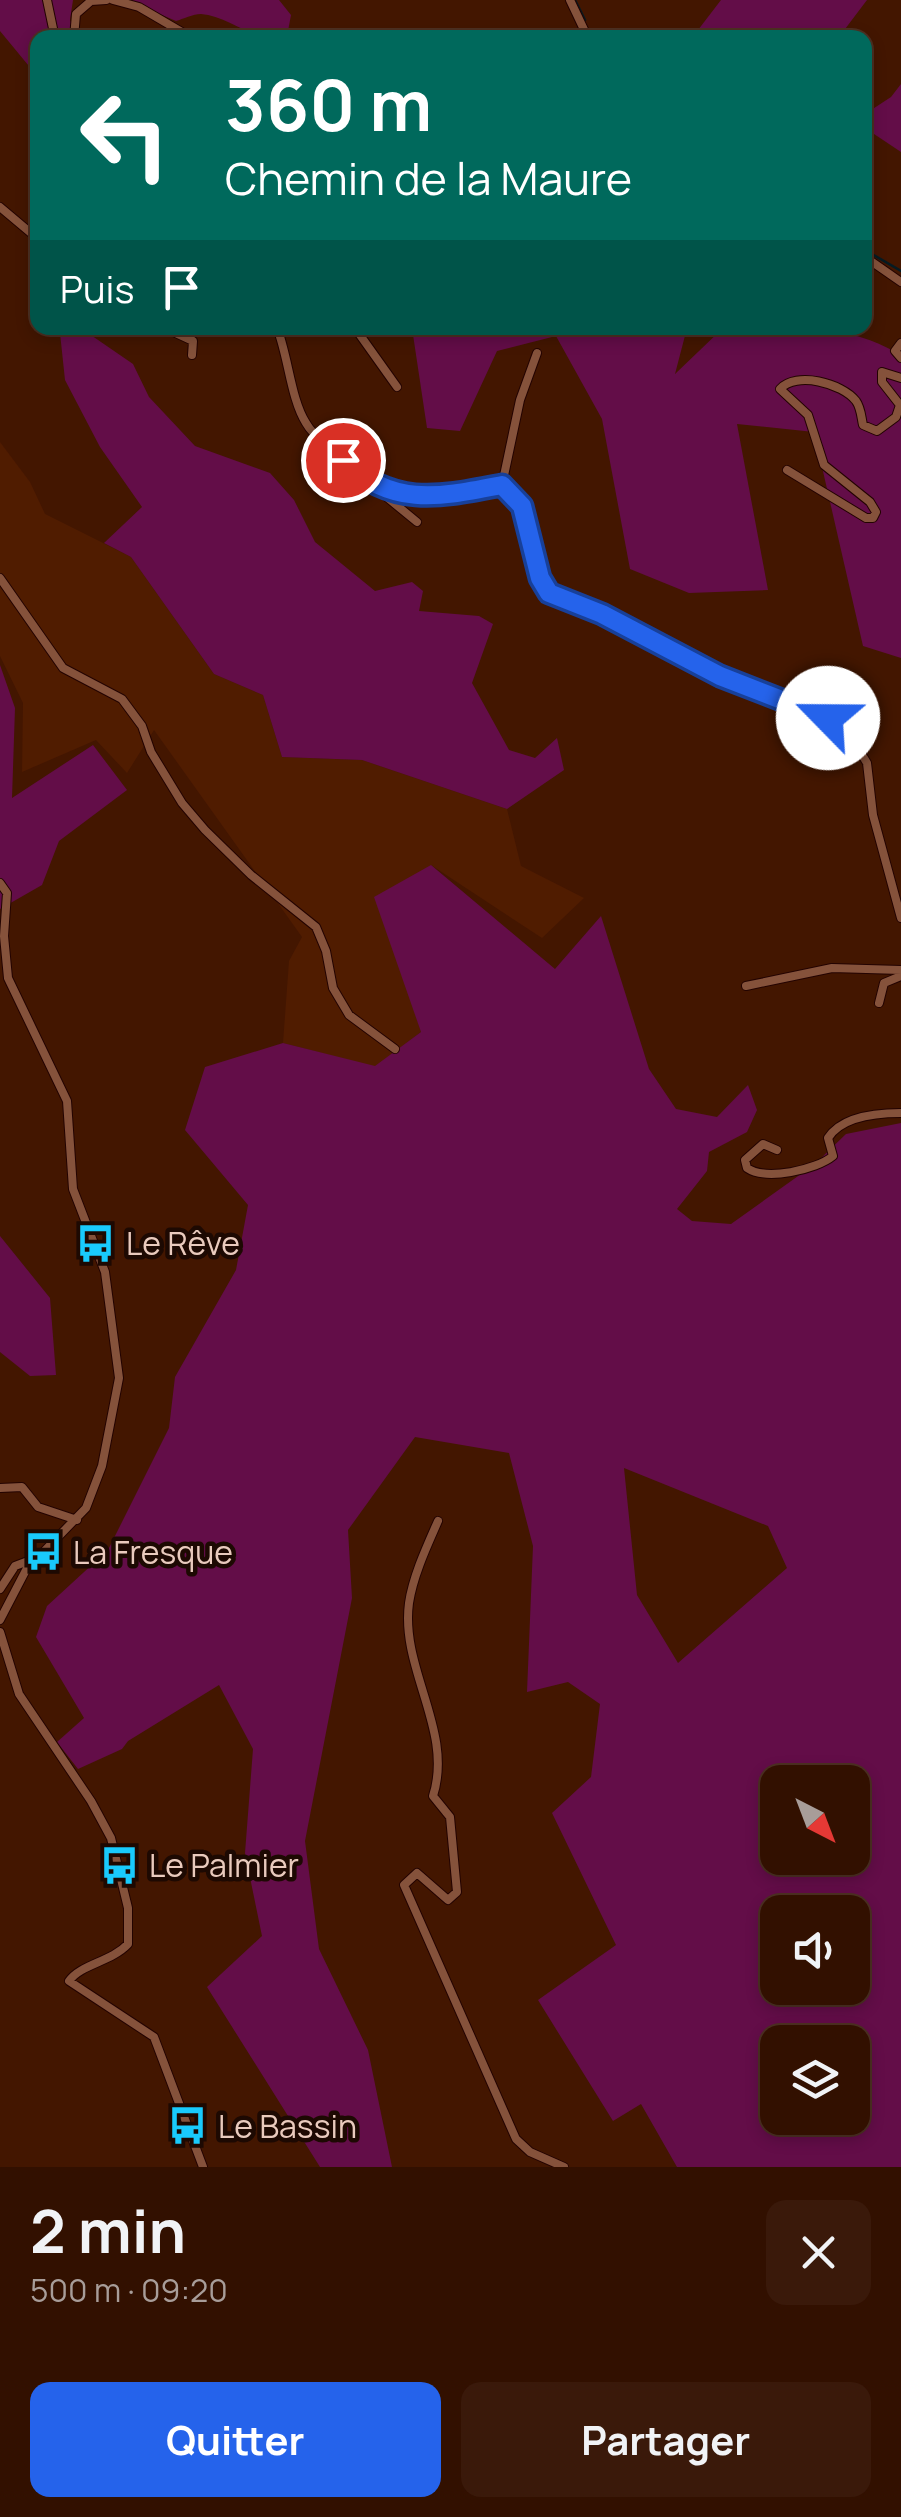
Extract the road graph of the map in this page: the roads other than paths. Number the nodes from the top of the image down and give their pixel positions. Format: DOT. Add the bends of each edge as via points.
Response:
graph roads {
  1 [pos="47,0"];
  2 [pos="110,0"];
  3 [pos="570,0"];
  4 [pos="53,30"];
  5 [pos="75,30"];
  6 [pos="178,30"];
  7 [pos="584,30"];
  8 [pos="0,207"];
  9 [pos="30,232"];
  10 [pos="872,263"];
  11 [pos="901,282"];
  12 [pos="180,335"];
  13 [pos="279,335"];
  14 [pos="367,335"];
  15 [pos="901,343"];
  16 [pos="537,352"];
  17 [pos="192,355"];
  18 [pos="901,358"];
  19 [pos="901,378"];
  20 [pos="397,387"];
  21 [pos="787,470"];
  22 [pos="372,485"];
  23 [pos="502,485"];
  24 [pos="417,522"];
  25 [pos="0,578"];
  26 [pos="0,883"];
  27 [pos="901,918"];
  28 [pos="901,973"];
  29 [pos="746,986"];
  30 [pos="879,1003"];
  31 [pos="395,1049"];
  32 [pos="901,1113"];
  33 [pos="778,1150"];
  34 [pos="0,1488"];
  35 [pos="77,1520"];
  36 [pos="438,1521"];
  37 [pos="36,1558"];
  38 [pos="0,1589"];
  39 [pos="0,1620"];
  40 [pos="0,1632"];
  41 [pos="203,2167"];
  42 [pos="564,2167"];
  1 -- 4 [label="street"];
  2 -- 5 [label="street" via="91,2 76,14"];
  2 -- 6 [label="street"];
  3 -- 7 [label="street"];
  8 -- 9 [label="street"];
  10 -- 11 [label="street"];
  12 -- 17 [label="street" via="193,341"];
  13 -- 22 [label="street" via="305,423"];
  14 -- 20 [label="street"];
  15 -- 18 [label="street"];
  16 -- 23 [label="street"];
  19 -- 21 [label="street" via="882,372 899,412 872,431 852,396 828,384 792,381 780,389 808,414 818,458 870,502 873,518"];
  22 -- 23 [label="street" via="454,496"];
  22 -- 24 [label="street"];
  23 -- 27 [label="street" via="522,506 549,593 720,676 818,713 852,738 870,772 872,815"];
  25 -- 31 [label="street" via="64,668 122,699 205,830 316,927 349,1015"];
  26 -- 35 [label="street" via="7,893 8,978 67,1101 73,1189 105,1272 118,1347 120,1378 102,1466"];
  28 -- 29 [label="street" via="832,968"];
  28 -- 30 [label="street" via="884,983"];
  32 -- 33 [label="street" via="863,1116 831,1131 833,1156 823,1164 762,1174 747,1168 745,1160 756,1148"];
  34 -- 35 [label="street" via="22,1487 38,1507"];
  35 -- 37 [label="street"];
  36 -- 42 [label="street" via="409,1603 410,1633 440,1761 432,1796 450,1817 457,1892 448,1900 417,1873 404,1885 516,2139"];
  37 -- 38 [label="street" via="15,1566"];
  37 -- 39 [label="street"];
  40 -- 41 [label="street" via="23,1701 106,1828 128,1908 128,1944 69,1980 154,2037"];
}
